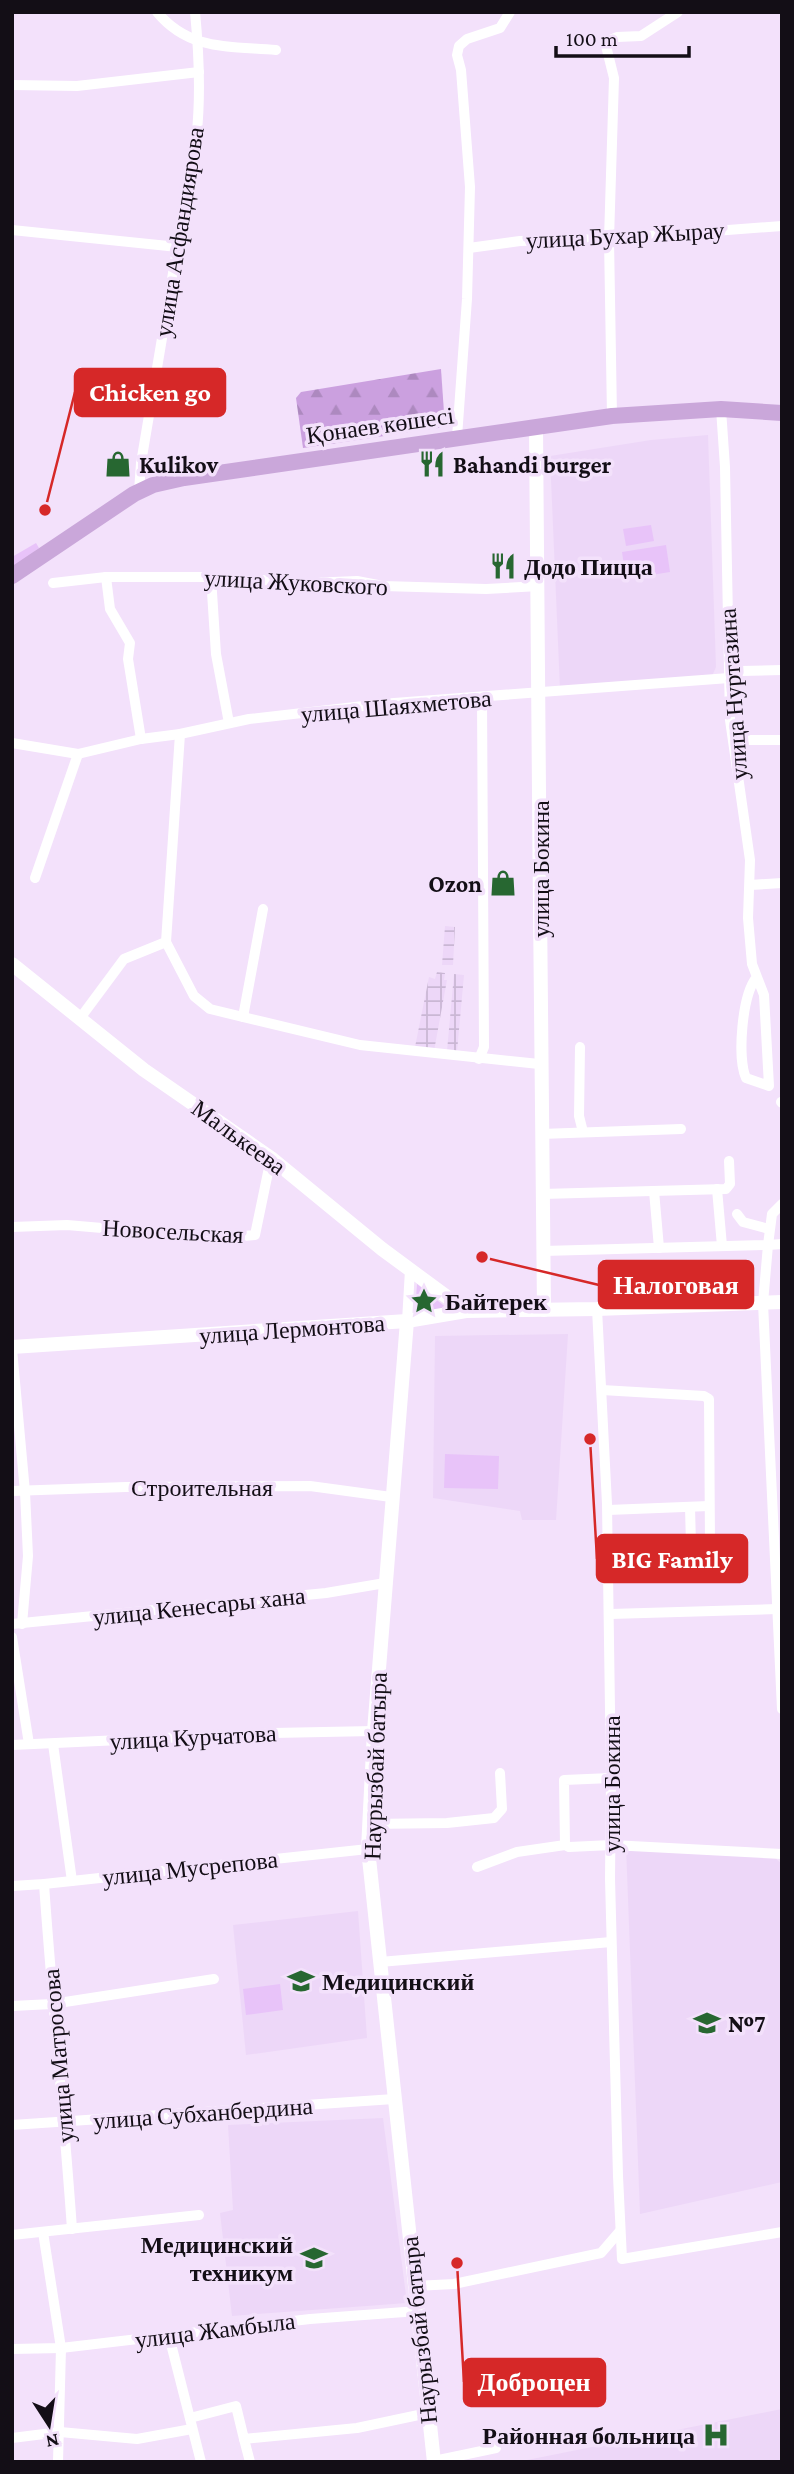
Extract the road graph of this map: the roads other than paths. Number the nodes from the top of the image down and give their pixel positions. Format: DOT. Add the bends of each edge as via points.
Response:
graph roads {
  1 [pos="157,12"];
  2 [pos="195,12"];
  3 [pos="510,12"];
  4 [pos="678,12"];
  5 [pos="198,43"];
  6 [pos="276,50"];
  7 [pos="199,72"];
  8 [pos="12,85"];
  9 [pos="782,226"];
  10 [pos="12,230"];
  11 [pos="608,239"];
  12 [pos="178,247"];
  13 [pos="469,248"];
  14 [pos="721,409"];
  15 [pos="782,413"];
  16 [pos="612,416"];
  17 [pos="536,427"];
  18 [pos="457,437"];
  19 [pos="139,492"];
  20 [pos="12,576"];
  21 [pos="106,577"];
  22 [pos="211,577"];
  23 [pos="53,583"];
  24 [pos="539,586"];
  25 [pos="782,670"];
  26 [pos="729,678"];
  27 [pos="540,694"];
  28 [pos="482,698"];
  29 [pos="229,723"];
  30 [pos="180,734"];
  31 [pos="141,739"];
  32 [pos="733,740"];
  33 [pos="782,740"];
  34 [pos="12,743"];
  35 [pos="78,754"];
  36 [pos="35,878"];
  37 [pos="782,883"];
  38 [pos="750,885"];
  39 [pos="263,909"];
  40 [pos="166,943"];
  41 [pos="12,964"];
  42 [pos="756,978"];
  43 [pos="81,1017"];
  44 [pos="243,1017"];
  45 [pos="580,1047"];
  46 [pos="479,1059"];
  47 [pos="539,1064"];
  48 [pos="681,1129"];
  49 [pos="583,1132"];
  50 [pos="541,1134"];
  51 [pos="271,1157"];
  52 [pos="729,1161"];
  53 [pos="717,1189"];
  54 [pos="654,1191"];
  55 [pos="542,1194"];
  56 [pos="782,1204"];
  57 [pos="737,1214"];
  58 [pos="12,1227"];
  59 [pos="769,1229"];
  60 [pos="782,1244"];
  61 [pos="768,1245"];
  62 [pos="722,1246"];
  63 [pos="659,1248"];
  64 [pos="543,1251"];
  65 [pos="410,1270"];
  66 [pos="782,1302"];
  67 [pos="764,1303"];
  68 [pos="597,1309"];
  69 [pos="544,1310"];
  70 [pos="466,1311"];
  71 [pos="407,1321"];
  72 [pos="12,1348"];
  73 [pos="602,1390"];
  74 [pos="776,1453"];
  75 [pos="12,1491"];
  76 [pos="25,1492"];
  77 [pos="391,1497"];
  78 [pos="709,1506"];
  79 [pos="690,1507"];
  80 [pos="608,1510"];
  81 [pos="778,1513"];
  82 [pos="385,1583"];
  83 [pos="778,1609"];
  84 [pos="610,1614"];
  85 [pos="780,1622"];
  86 [pos="17,1624"];
  87 [pos="12,1637"];
  88 [pos="782,1709"];
  89 [pos="374,1731"];
  90 [pos="29,1744"];
  91 [pos="52,1744"];
  92 [pos="12,1745"];
  93 [pos="500,1773"];
  94 [pos="611,1778"];
  95 [pos="369,1824"];
  96 [pos="565,1845"];
  97 [pos="612,1845"];
  98 [pos="368,1849"];
  99 [pos="782,1854"];
  100 [pos="477,1867"];
  101 [pos="72,1881"];
  102 [pos="44,1884"];
  103 [pos="12,1886"];
  104 [pos="611,1942"];
  105 [pos="380,1962"];
  106 [pos="214,1979"];
  107 [pos="52,2004"];
  108 [pos="12,2006"];
  109 [pos="394,2099"];
  110 [pos="65,2122"];
  111 [pos="12,2125"];
  112 [pos="199,2215"];
  113 [pos="72,2229"];
  114 [pos="620,2231"];
  115 [pos="43,2232"];
  116 [pos="782,2232"];
  117 [pos="12,2235"];
  118 [pos="415,2286"];
  119 [pos="418,2311"];
  120 [pos="169,2336"];
  121 [pos="61,2347"];
  122 [pos="12,2349"];
  123 [pos="428,2413"];
  124 [pos="191,2424"];
  125 [pos="60,2432"];
  126 [pos="12,2438"];
  127 [pos="244,2439"];
  128 [pos="496,2448"];
  129 [pos="434,2461"];
  130 [pos="58,2462"];
  131 [pos="201,2462"];
  132 [pos="250,2462"];
  1 -- 5 [label="street" via="169,27"];
  2 -- 5 [label="street, улица Асфандиярова"];
  3 -- 13 [label="street" via="500,28 467,39 457,55 470,187"];
  4 -- 11 [label="street" via="640,36 605,42 614,78"];
  5 -- 6 [label="street"];
  5 -- 7 [label="street, улица Асфандиярова"];
  7 -- 8 [label="street" via="78,86"];
  7 -- 12 [label="street, улица Асфандиярова" via="194,159"];
  9 -- 11 [label="street, улица Бухар Жырау"];
  10 -- 12 [label="street"];
  11 -- 13 [label="street, улица Бухар Жырау" via="520,240"];
  11 -- 16 [label="street"];
  12 -- 19 [label="street, улица Асфандиярова"];
  13 -- 18 [label="street"];
  14 -- 15 [label="main road, Қонаев көшесі"];
  14 -- 16 [label="main road, Қонаев көшесі"];
  14 -- 26 [label="street, улица Нуртазина"];
  16 -- 17 [label="main road, Қонаев көшесі"];
  17 -- 18 [label="main road, Қонаев көшесі"];
  17 -- 24 [label="main road, улица Бокина"];
  18 -- 19 [label="main road, Қонаев көшесі" via="184,478"];
  19 -- 20 [label="main road, Қонаев көшесі"];
  21 -- 22 [label="street, улица Жуковского"];
  21 -- 23 [label="street, улица Жуковского"];
  21 -- 31 [label="street" via="110,609 130,643 128,659"];
  22 -- 24 [label="street, улица Жуковского" via="486,589"];
  22 -- 29 [label="street" via="216,654"];
  24 -- 27 [label="main road, улица Бокина"];
  25 -- 26 [label="street, улица Шаяхметова" via="741,671"];
  26 -- 27 [label="street, улица Шаяхметова"];
  26 -- 32 [label="street, улица Нуртазина"];
  27 -- 28 [label="street, улица Шаяхметова"];
  27 -- 47 [label="main road, улица Бокина"];
  28 -- 29 [label="street, улица Шаяхметова"];
  28 -- 46 [label="street" via="484,1047"];
  29 -- 30 [label="street, улица Шаяхметова"];
  30 -- 31 [label="street, улица Шаяхметова"];
  30 -- 40 [label="street"];
  31 -- 35 [label="street, улица Шаяхметова"];
  32 -- 33 [label="street"];
  32 -- 38 [label="street, улица Нуртазина"];
  34 -- 35 [label="street, улица Шаяхметова"];
  35 -- 36 [label="street"];
  37 -- 38 [label="street"];
  38 -- 42 [label="street, улица Нуртазина" via="748,918"];
  39 -- 44 [label="street"];
  40 -- 43 [label="street" via="124,958"];
  40 -- 44 [label="street" via="194,996 210,1009"];
  41 -- 43 [label="main road, Малькеева"];
  42 -- 42 [label="street, улица Нуртазина" via="747,1001 743,1073 769,1086 764,995"];
  43 -- 51 [label="main road, Малькеева" via="144,1070"];
  44 -- 46 [label="street" via="360,1045"];
  45 -- 49 [label="street"];
  46 -- 47 [label="street"];
  47 -- 50 [label="main road, улица Бокина"];
  48 -- 49 [label="street"];
  49 -- 50 [label="street"];
  50 -- 55 [label="main road, улица Бокина"];
  51 -- 58 [label="street, Новосельская" via="255,1235 219,1238 67,1225"];
  51 -- 65 [label="main road, Малькеева"];
  52 -- 53 [label="street" via="729,1186"];
  53 -- 54 [label="street"];
  53 -- 62 [label="street"];
  54 -- 55 [label="street"];
  54 -- 63 [label="street"];
  55 -- 64 [label="main road, улица Бокина"];
  56 -- 59 [label="street" via="772,1214"];
  57 -- 59 [label="street" via="743,1222"];
  59 -- 61 [label="street"];
  60 -- 61 [label="street"];
  61 -- 62 [label="street"];
  61 -- 67 [label="street"];
  62 -- 63 [label="street"];
  63 -- 64 [label="street"];
  64 -- 69 [label="main road, улица Бокина"];
  65 -- 70 [label="main road, Малькеева"];
  65 -- 71 [label="street"];
  66 -- 67 [label="main road, улица Лермонтова"];
  67 -- 68 [label="main road, улица Лермонтова"];
  67 -- 74 [label="street"];
  68 -- 69 [label="main road, улица Лермонтова"];
  68 -- 73 [label="street, улица Бокина"];
  69 -- 70 [label="main road, улица Лермонтова"];
  70 -- 71 [label="main road, улица Лермонтова"];
  71 -- 72 [label="main road, улица Лермонтова"];
  71 -- 77 [label="main road, Наурызбай батыра"];
  72 -- 76 [label="street"];
  73 -- 78 [label="street" via="709,1399"];
  73 -- 80 [label="street, улица Бокина"];
  74 -- 81 [label="street"];
  75 -- 76 [label="street, Строительная"];
  76 -- 77 [label="street, Строительная" via="310,1486"];
  76 -- 86 [label="street" via="28,1556"];
  77 -- 82 [label="main road, Наурызбай батыра"];
  78 -- 79 [label="street"];
  78 -- 79 [label="street" via="710,1544 694,1549"];
  79 -- 80 [label="street"];
  80 -- 84 [label="street, улица Бокина"];
  81 -- 83 [label="street"];
  82 -- 86 [label="street, улица Кенесары хана"];
  82 -- 89 [label="main road, Наурызбай батыра"];
  83 -- 84 [label="street"];
  83 -- 85 [label="street"];
  84 -- 94 [label="street, улица Бокина"];
  85 -- 88 [label="street"];
  87 -- 90 [label="street"];
  89 -- 91 [label="street, улица Курчатова"];
  89 -- 95 [label="main road, Наурызбай батыра"];
  90 -- 91 [label="street, улица Курчатова"];
  90 -- 92 [label="street, улица Курчатова"];
  91 -- 101 [label="street"];
  93 -- 95 [label="street" via="502,1809 494,1818 447,1824"];
  94 -- 96 [label="street" via="564,1780"];
  94 -- 97 [label="street, улица Бокина"];
  95 -- 98 [label="main road, Наурызбай батыра"];
  96 -- 97 [label="street"];
  96 -- 100 [label="street" via="517,1852"];
  97 -- 99 [label="street"];
  97 -- 104 [label="street, улица Бокина"];
  98 -- 101 [label="street, улица Мусрепова"];
  98 -- 105 [label="main road, Наурызбай батыра"];
  101 -- 102 [label="street, улица Мусрепова"];
  102 -- 103 [label="street, улица Мусрепова"];
  102 -- 107 [label="street, улица Матросова"];
  104 -- 105 [label="street"];
  104 -- 114 [label="street, улица Бокина"];
  105 -- 109 [label="main road, Наурызбай батыра"];
  106 -- 107 [label="street"];
  107 -- 108 [label="street"];
  107 -- 110 [label="street, улица Матросова"];
  109 -- 110 [label="street, улица Субханбердина"];
  109 -- 118 [label="main road, Наурызбай батыра"];
  110 -- 111 [label="street, улица Субханбердина"];
  110 -- 113 [label="street, улица Матросова"];
  112 -- 113 [label="street"];
  113 -- 115 [label="street"];
  114 -- 116 [label="street, улица Бокина" via="622,2259"];
  114 -- 118 [label="street" via="601,2253 454,2284"];
  115 -- 117 [label="street"];
  115 -- 121 [label="street"];
  118 -- 119 [label="main road, Наурызбай батыра"];
  119 -- 120 [label="street, улица Жамбыла"];
  119 -- 123 [label="main road, Наурызбай батыра"];
  120 -- 121 [label="street, улица Жамбыла"];
  120 -- 124 [label="street"];
  121 -- 122 [label="street, улица Жамбыла"];
  121 -- 125 [label="street"];
  123 -- 127 [label="street" via="357,2428"];
  123 -- 129 [label="main road, Наурызбай батыра"];
  124 -- 125 [label="street" via="137,2439"];
  124 -- 127 [label="street" via="236,2406"];
  124 -- 131 [label="street"];
  125 -- 126 [label="street"];
  125 -- 130 [label="street"];
  127 -- 132 [label="street"];
  128 -- 129 [label="street"];
}
